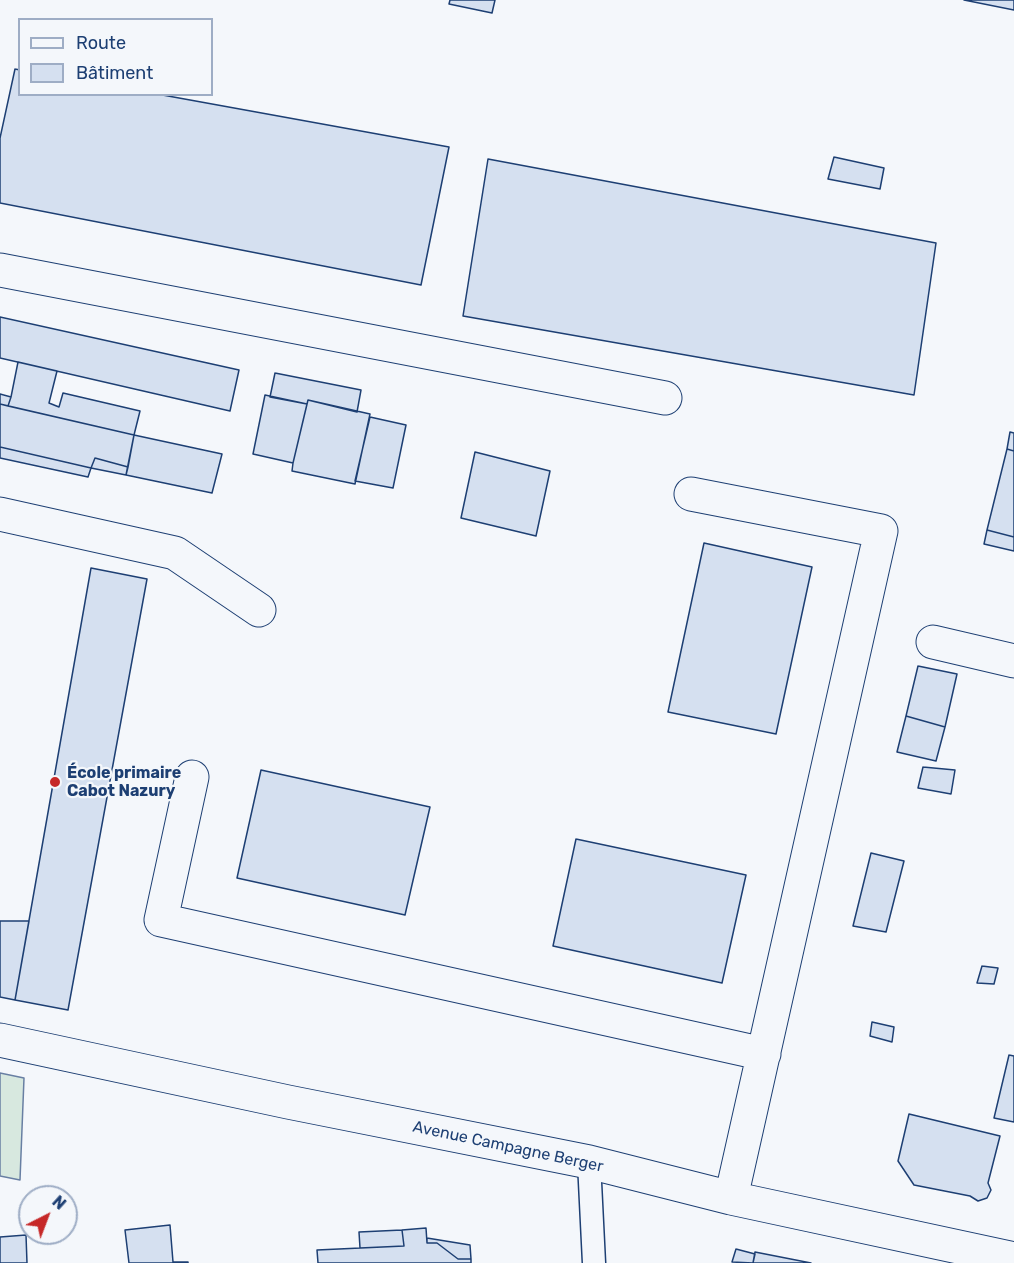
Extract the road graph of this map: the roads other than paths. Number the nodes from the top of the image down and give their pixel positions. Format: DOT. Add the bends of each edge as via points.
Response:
graph roads {
  1 [pos="0,270"];
  2 [pos="665,398"];
  3 [pos="690,494"];
  4 [pos="0,514"];
  5 [pos="259,610"];
  6 [pos="933,642"];
  7 [pos="1014,661"];
  8 [pos="192,777"];
  9 [pos="0,1040"];
  10 [pos="764,1054"];
  11 [pos="589,1162"];
  12 [pos="731,1198"];
  13 [pos="1014,1259"];
  14 [pos="594,1263"];
  1 -- 2 [label="street"];
  3 -- 10 [label="street" via="881,531"];
  4 -- 5 [label="street" via="174,553"];
  6 -- 7 [label="street"];
  8 -- 10 [label="street" via="161,920"];
  9 -- 11 [label="street, Avenue Campagne Berger" via="299,1105"];
  10 -- 12 [label="street"];
  11 -- 12 [label="street, Avenue Campagne Berger"];
  11 -- 14 [label="lane"];
  12 -- 13 [label="street, Avenue Campagne Berger"];
}
